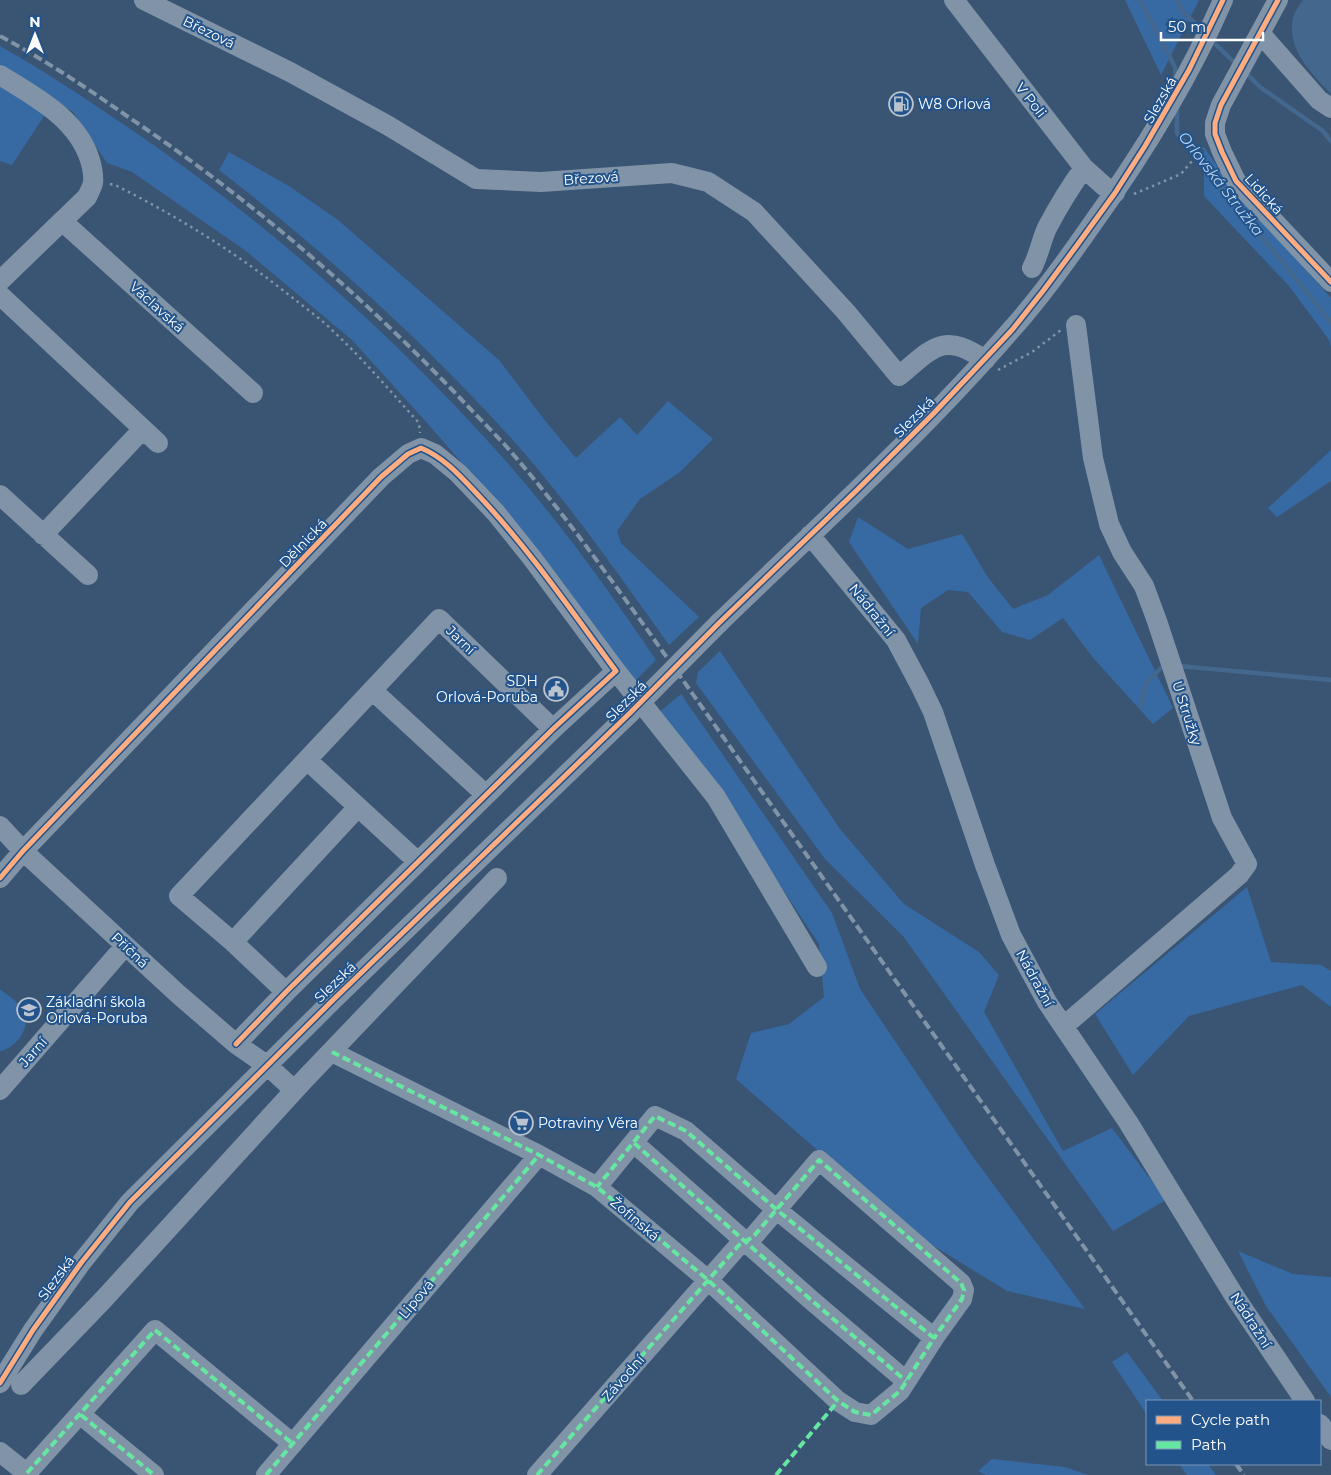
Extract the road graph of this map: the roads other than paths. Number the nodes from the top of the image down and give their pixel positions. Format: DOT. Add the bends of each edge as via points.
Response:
graph roads {
  1 [pos="144,0"];
  2 [pos="954,0"];
  3 [pos="1223,0"];
  4 [pos="1278,0"];
  5 [pos="1260,32"];
  6 [pos="0,75"];
  7 [pos="1331,108"];
  8 [pos="1084,168"];
  9 [pos="1123,194"];
  10 [pos="62,221"];
  11 [pos="1032,268"];
  12 [pos="0,281"];
  13 [pos="1331,282"];
  14 [pos="0,295"];
  15 [pos="1076,325"];
  16 [pos="991,366"];
  17 [pos="253,393"];
  18 [pos="0,495"];
  19 [pos="43,535"];
  20 [pos="810,535"];
  21 [pos="88,575"];
  22 [pos="616,671"];
  23 [pos="372,690"];
  24 [pos="553,729"];
  25 [pos="307,760"];
  26 [pos="486,795"];
  27 [pos="358,807"];
  28 [pos="0,826"];
  29 [pos="23,851"];
  30 [pos="418,862"];
  31 [pos="0,878"];
  32 [pos="497,878"];
  33 [pos="233,942"];
  34 [pos="125,946"];
  35 [pos="817,967"];
  36 [pos="286,992"];
  37 [pos="1064,1026"];
  38 [pos="236,1044"];
  39 [pos="332,1052"];
  40 [pos="268,1066"];
  41 [pos="0,1090"];
  42 [pos="294,1090"];
  43 [pos="634,1143"];
  44 [pos="539,1155"];
  45 [pos="597,1187"];
  46 [pos="777,1210"];
  47 [pos="746,1242"];
  48 [pos="708,1280"];
  49 [pos="934,1338"];
  50 [pos="0,1383"];
  51 [pos="21,1385"];
  52 [pos="903,1386"];
  53 [pos="1304,1400"];
  54 [pos="81,1415"];
  55 [pos="1321,1425"];
  56 [pos="1331,1440"];
  57 [pos="293,1444"];
  58 [pos="0,1452"];
  59 [pos="28,1474"];
  60 [pos="154,1475"];
  61 [pos="266,1475"];
  62 [pos="537,1475"];
  1 -- 16 [label="street, Březová" via="290,72 387,125 476,180 541,182 672,173 708,182 754,212 846,312 899,376 930,350 945,344 961,345"];
  2 -- 8 [label="street, V Poli"];
  3 -- 9 [label="street, Slezská"];
  4 -- 5 [label="street, Lidická"];
  5 -- 7 [label="street" via="1319,100"];
  5 -- 13 [label="street, Lidická" via="1221,105 1215,134 1236,181"];
  6 -- 10 [label="street" via="59,114 72,126 88,153 93,182 87,197"];
  8 -- 9 [label="street, V Poli" via="1104,186"];
  8 -- 11 [label="street" via="1046,230"];
  9 -- 16 [label="street, Slezská" via="1043,292"];
  10 -- 12 [label="street"];
  10 -- 17 [label="street, Václavská"];
  14 -- 19 [label="street" via="151,436"];
  15 -- 37 [label="street, U Stružky" via="1093,458 1109,524 1144,586 1222,818 1247,864 1239,875"];
  16 -- 20 [label="street, Slezská" via="933,414"];
  18 -- 19 [label="street"];
  19 -- 21 [label="street"];
  20 -- 37 [label="street, Nádražní" via="896,640 920,685 933,712 1011,935 1047,1002"];
  20 -- 40 [label="street, Slezská, bridge"];
  22 -- 24 [label="street, Slezská"];
  22 -- 29 [label="street, Dělnická" via="496,513 458,473 435,454 421,448 408,454 381,477"];
  22 -- 35 [label="street" via="716,797"];
  23 -- 24 [label="street, Jarní" via="439,618"];
  23 -- 25 [label="street, Jarní"];
  23 -- 26 [label="street"];
  24 -- 26 [label="street, Slezská"];
  25 -- 27 [label="street"];
  25 -- 33 [label="street, Jarní" via="179,896"];
  26 -- 30 [label="street, Slezská"];
  27 -- 30 [label="street"];
  27 -- 33 [label="street"];
  28 -- 29 [label="street, Příčná"];
  29 -- 31 [label="street, Dělnická"];
  29 -- 34 [label="street, Příčná"];
  30 -- 36 [label="street, Slezská"];
  32 -- 39 [label="street"];
  33 -- 36 [label="street"];
  34 -- 38 [label="street, Příčná"];
  34 -- 41 [label="street, Jarní"];
  36 -- 38 [label="street, Slezská"];
  37 -- 53 [label="street, Nádražní" via="1128,1122 1235,1297"];
  38 -- 40 [label="street, Příčná"];
  39 -- 42 [label="street"];
  39 -- 44 [label="street, Žofinská"];
  40 -- 42 [label="street, Příčná"];
  40 -- 50 [label="street, Slezská" via="130,1202 81,1263"];
  42 -- 51 [label="street"];
  43 -- 45 [label="street"];
  43 -- 46 [label="street" via="655,1116 686,1131"];
  43 -- 47 [label="street"];
  44 -- 45 [label="street, Žofinská"];
  44 -- 57 [label="street, Lipová"];
  45 -- 48 [label="street, Žofinská"];
  46 -- 47 [label="street, Závodní"];
  46 -- 49 [label="street"];
  46 -- 49 [label="street, Závodní" via="819,1160 961,1283 964,1290 962,1299"];
  47 -- 48 [label="street, Závodní" via="739,1245"];
  47 -- 52 [label="street"];
  48 -- 52 [label="street, Žofinská" via="838,1401 855,1412 871,1415"];
  48 -- 62 [label="street, Závodní"];
  49 -- 52 [label="street"];
  54 -- 57 [label="street" via="155,1330"];
  54 -- 59 [label="street"];
  54 -- 60 [label="street"];
  55 -- 56 [label="street"];
  57 -- 61 [label="street, Lipová"];
  58 -- 59 [label="street"];
}
